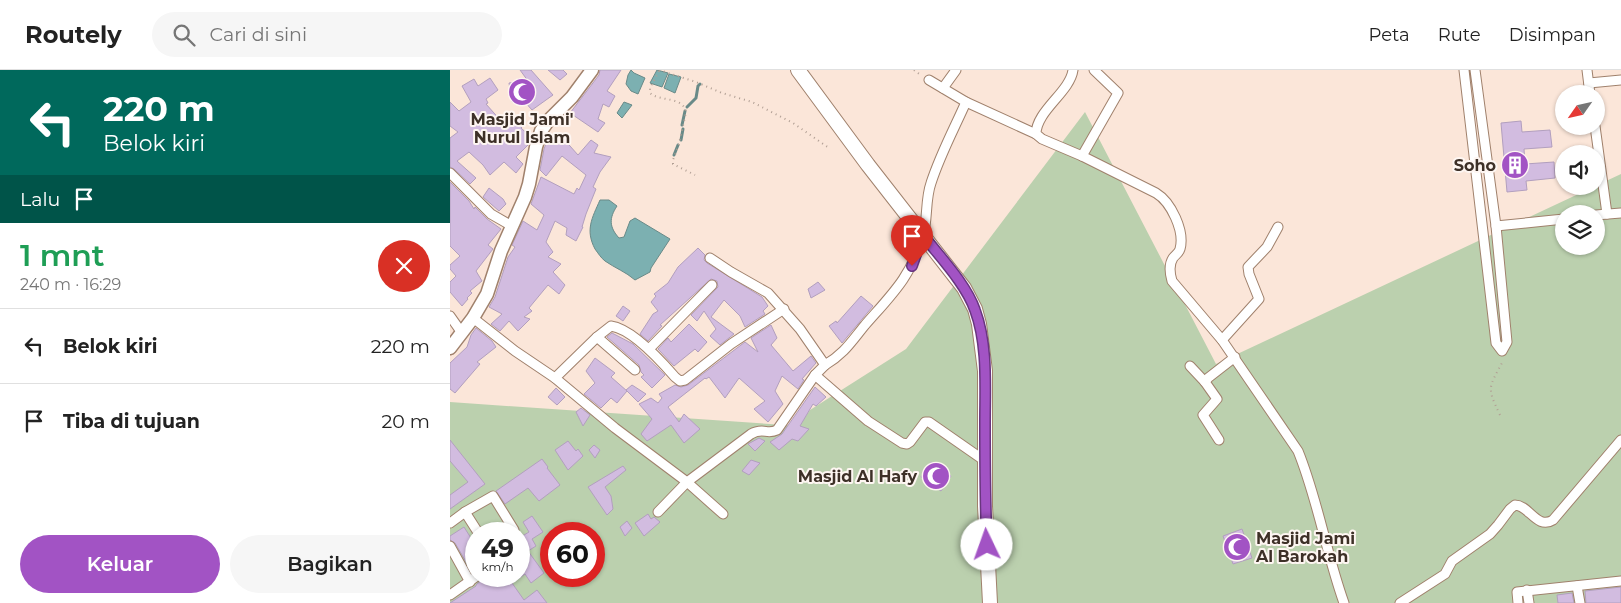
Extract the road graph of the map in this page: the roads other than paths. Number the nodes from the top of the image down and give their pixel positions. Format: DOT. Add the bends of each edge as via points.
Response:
graph roads {
  1 [pos="592,70"];
  2 [pos="798,70"];
  3 [pos="956,70"];
  4 [pos="1094,70"];
  5 [pos="1464,70"];
  6 [pos="1475,70"];
  7 [pos="1587,70"];
  8 [pos="1075,71"];
  9 [pos="930,80"];
  10 [pos="1621,80"];
  11 [pos="1589,83"];
  12 [pos="943,88"];
  13 [pos="966,102"];
  14 [pos="1036,134"];
  15 [pos="1596,135"];
  16 [pos="1082,156"];
  17 [pos="450,173"];
  18 [pos="1621,213"];
  19 [pos="1607,214"];
  20 [pos="1555,220"];
  21 [pos="512,226"];
  22 [pos="1496,226"];
  23 [pos="1278,227"];
  24 [pos="923,235"];
  25 [pos="710,258"];
  26 [pos="712,285"];
  27 [pos="784,309"];
  28 [pos="450,316"];
  29 [pos="473,318"];
  30 [pos="462,333"];
  31 [pos="597,337"];
  32 [pos="1222,340"];
  33 [pos="450,348"];
  34 [pos="649,349"];
  35 [pos="1235,357"];
  36 [pos="824,365"];
  37 [pos="1190,366"];
  38 [pos="635,370"];
  39 [pos="815,374"];
  40 [pos="555,378"];
  41 [pos="1205,382"];
  42 [pos="1219,440"];
  43 [pos="1621,440"];
  44 [pos="985,461"];
  45 [pos="687,482"];
  46 [pos="465,512"];
  47 [pos="658,512"];
  48 [pos="723,514"];
  49 [pos="471,522"];
  50 [pos="509,522"];
  51 [pos="450,523"];
  52 [pos="450,546"];
  53 [pos="465,567"];
  54 [pos="1621,581"];
  55 [pos="465,585"];
  56 [pos="1577,586"];
  57 [pos="1527,590"];
  58 [pos="450,595"];
  59 [pos="990,603"];
  60 [pos="1344,603"];
  61 [pos="1400,603"];
  62 [pos="1518,603"];
  63 [pos="1529,603"];
  64 [pos="1580,603"];
  1 -- 21 [label="street" via="541,131 529,184"];
  2 -- 24 [label="main road"];
  3 -- 12 [label="street"];
  4 -- 16 [label="street" via="1118,92"];
  5 -- 22 [label="street" via="1496,343 1502,351 1507,342"];
  6 -- 22 [label="street"];
  7 -- 11 [label="street"];
  8 -- 14 [label="street" via="1039,122"];
  9 -- 12 [label="street"];
  10 -- 11 [label="street"];
  12 -- 13 [label="street"];
  13 -- 14 [label="street"];
  13 -- 24 [label="street" via="931,182"];
  14 -- 16 [label="street"];
  15 -- 19 [label="street"];
  16 -- 32 [label="street" via="1156,193 1167,202 1181,242 1180,250 1172,260 1172,281"];
  17 -- 21 [label="street" via="491,214"];
  18 -- 19 [label="street"];
  20 -- 22 [label="street"];
  21 -- 29 [label="street" via="487,294"];
  23 -- 32 [label="street" via="1267,247 1248,267 1259,299"];
  24 -- 36 [label="street" via="912,266 900,286 844,352"];
  24 -- 44 [label="main road" via="964,288 975,308 984,371"];
  25 -- 27 [label="street" via="764,290"];
  26 -- 34 [label="street"];
  27 -- 34 [label="street" via="682,381"];
  27 -- 36 [label="street"];
  28 -- 30 [label="street"];
  29 -- 30 [label="street"];
  29 -- 40 [label="street"];
  30 -- 33 [label="street"];
  31 -- 34 [label="street" via="608,327 615,326"];
  31 -- 38 [label="street"];
  31 -- 40 [label="street"];
  32 -- 35 [label="street"];
  35 -- 41 [label="street"];
  35 -- 60 [label="street" via="1298,451"];
  36 -- 39 [label="street"];
  37 -- 41 [label="street"];
  39 -- 44 [label="street" via="868,421 902,444 910,442 928,422"];
  39 -- 45 [label="street" via="777,430 754,432"];
  40 -- 45 [label="street"];
  41 -- 42 [label="street" via="1217,399 1203,417"];
  43 -- 61 [label="street" via="1552,520 1541,522 1521,505 1515,505 1490,534 1452,560 1445,574"];
  44 -- 59 [label="main road"];
  45 -- 47 [label="street"];
  45 -- 48 [label="street"];
  46 -- 49 [label="street"];
  46 -- 50 [label="street" via="493,496"];
  46 -- 51 [label="street"];
  52 -- 53 [label="street"];
  54 -- 56 [label="street"];
  55 -- 58 [label="street"];
  56 -- 57 [label="street"];
  56 -- 64 [label="street"];
  57 -- 62 [label="street" via="1517,592"];
  57 -- 63 [label="street"];
}
